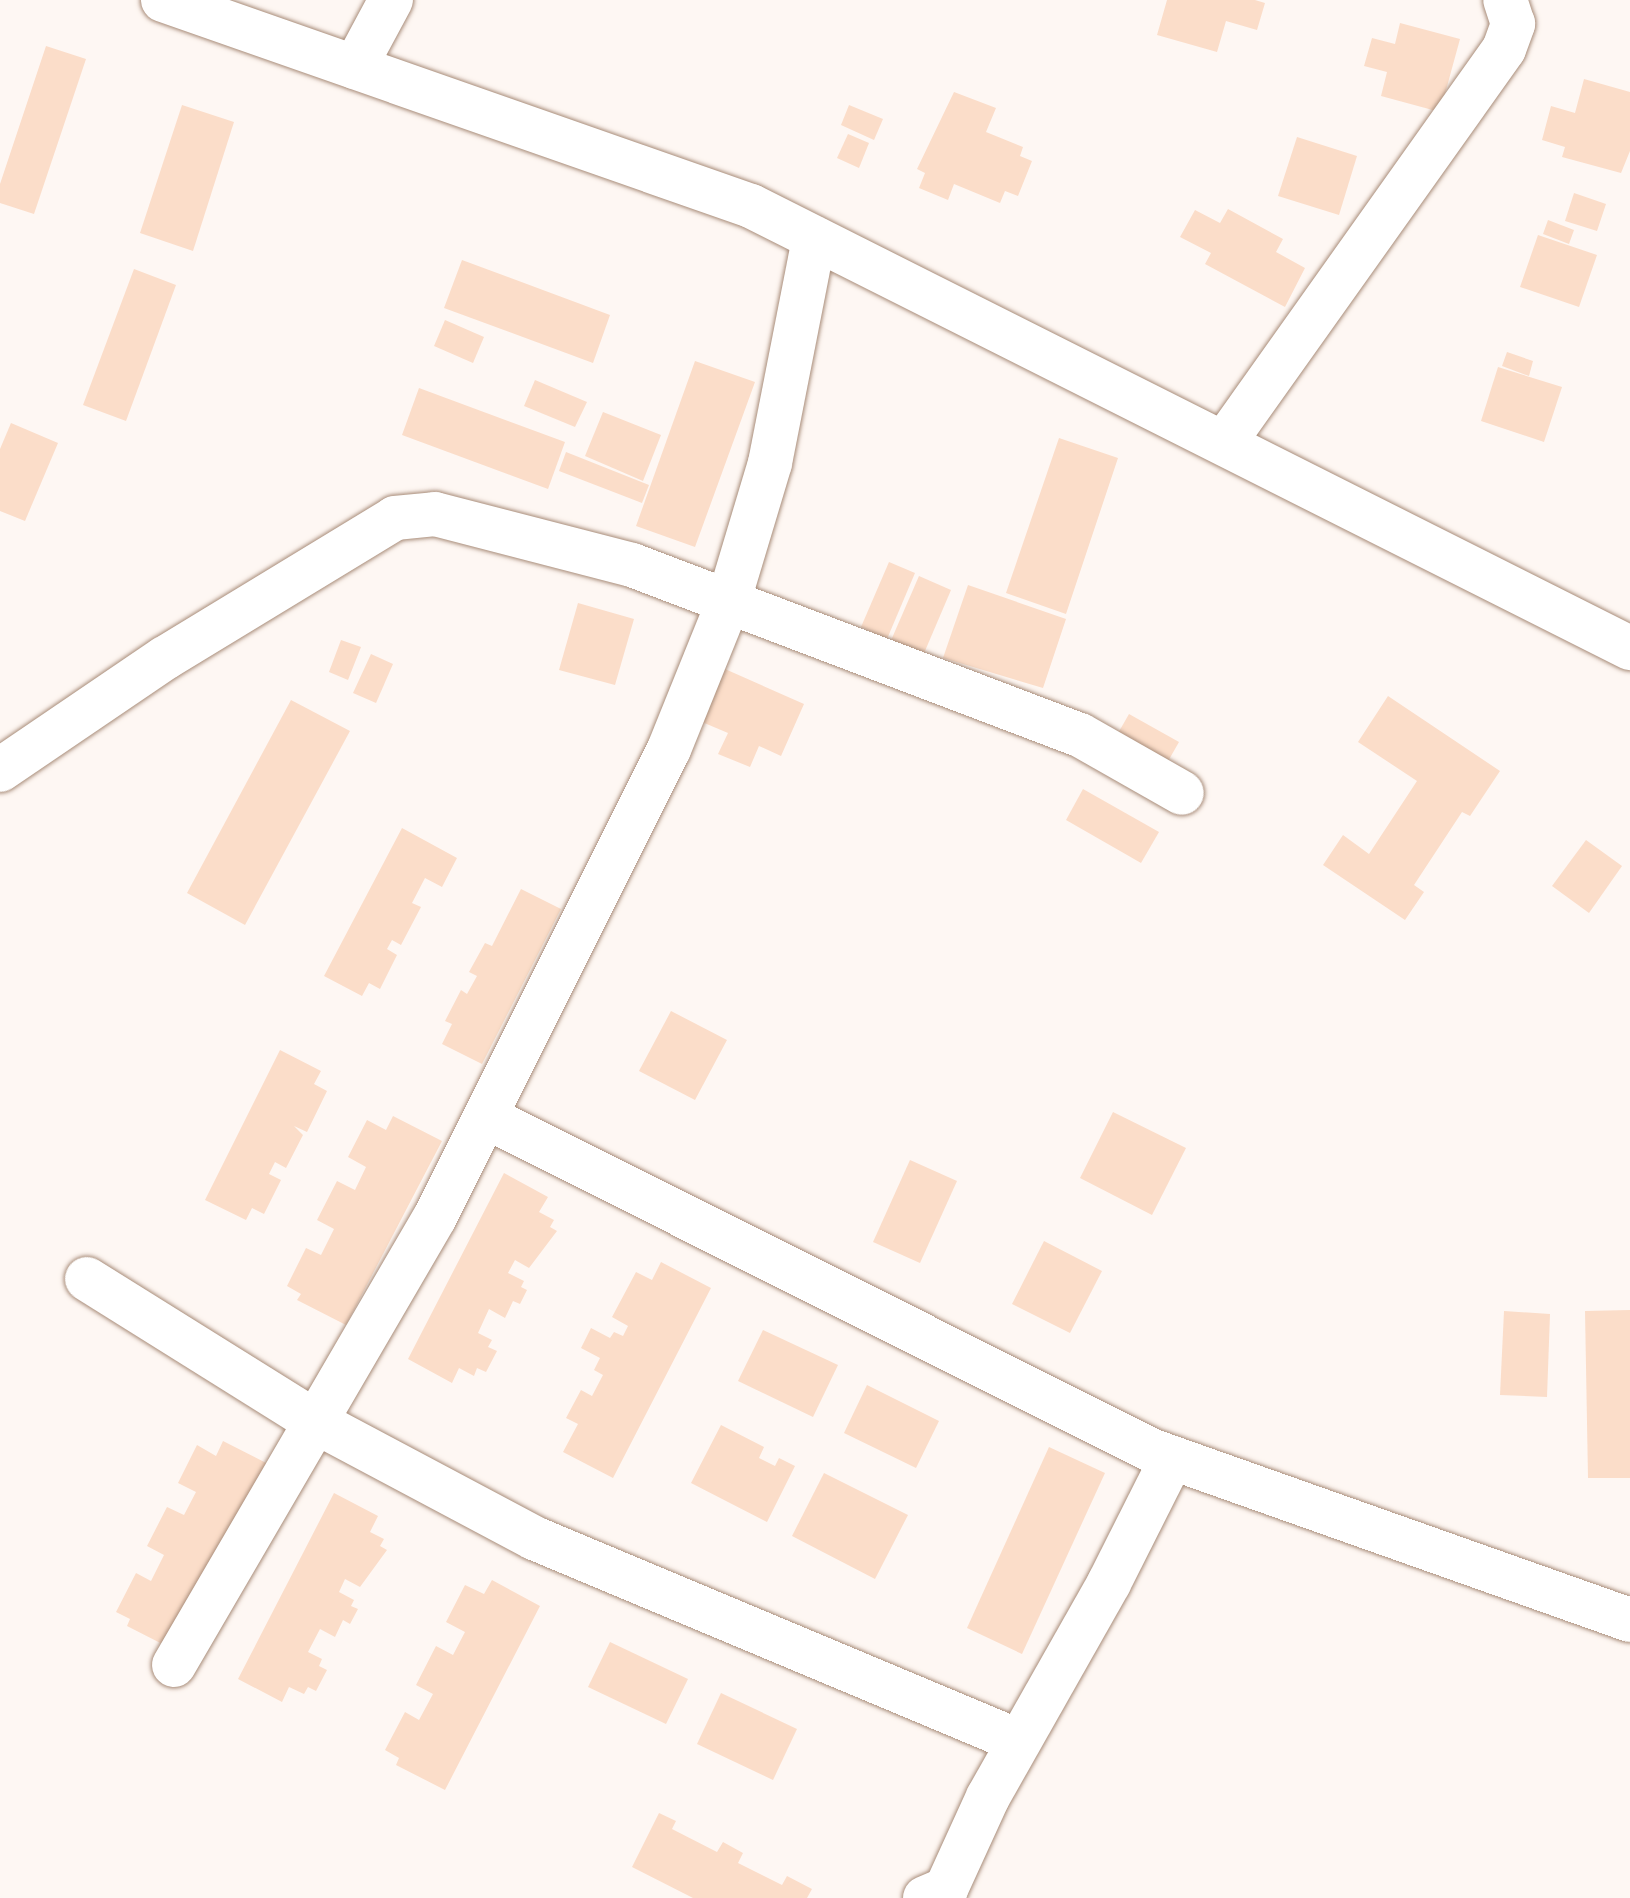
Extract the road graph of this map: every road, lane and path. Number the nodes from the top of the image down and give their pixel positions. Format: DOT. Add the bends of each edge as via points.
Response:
graph roads {
  1 [pos="163,0"];
  2 [pos="391,0"];
  3 [pos="1505,0"];
  4 [pos="355,67"];
  5 [pos="814,238"];
  6 [pos="1224,443"];
  7 [pos="728,603"];
  8 [pos="1630,648"];
  9 [pos="0,770"];
  10 [pos="1182,793"];
  11 [pos="486,1117"];
  12 [pos="87,1279"];
  13 [pos="316,1422"];
  14 [pos="1172,1458"];
  15 [pos="1630,1620"];
  16 [pos="174,1665"];
  17 [pos="1018,1741"];
  18 [pos="925,1898"];
  1 -- 4 [label="street"];
  2 -- 4 [label="street"];
  3 -- 6 [label="street" via="1513,24 1504,49"];
  4 -- 5 [label="street" via="751,206"];
  5 -- 6 [label="street"];
  5 -- 7 [label="street" via="770,463"];
  6 -- 8 [label="street"];
  7 -- 9 [label="street" via="632,565 435,514 395,518 165,658"];
  7 -- 10 [label="street" via="1080,735"];
  7 -- 11 [label="street" via="634,822"];
  11 -- 13 [label="street" via="435,1217"];
  11 -- 14 [label="street"];
  12 -- 13 [label="street"];
  13 -- 16 [label="street"];
  13 -- 17 [label="street" via="534,1538"];
  14 -- 15 [label="street"];
  14 -- 17 [label="street" via="1109,1583"];
  17 -- 18 [label="street" via="946,1889"];
}
